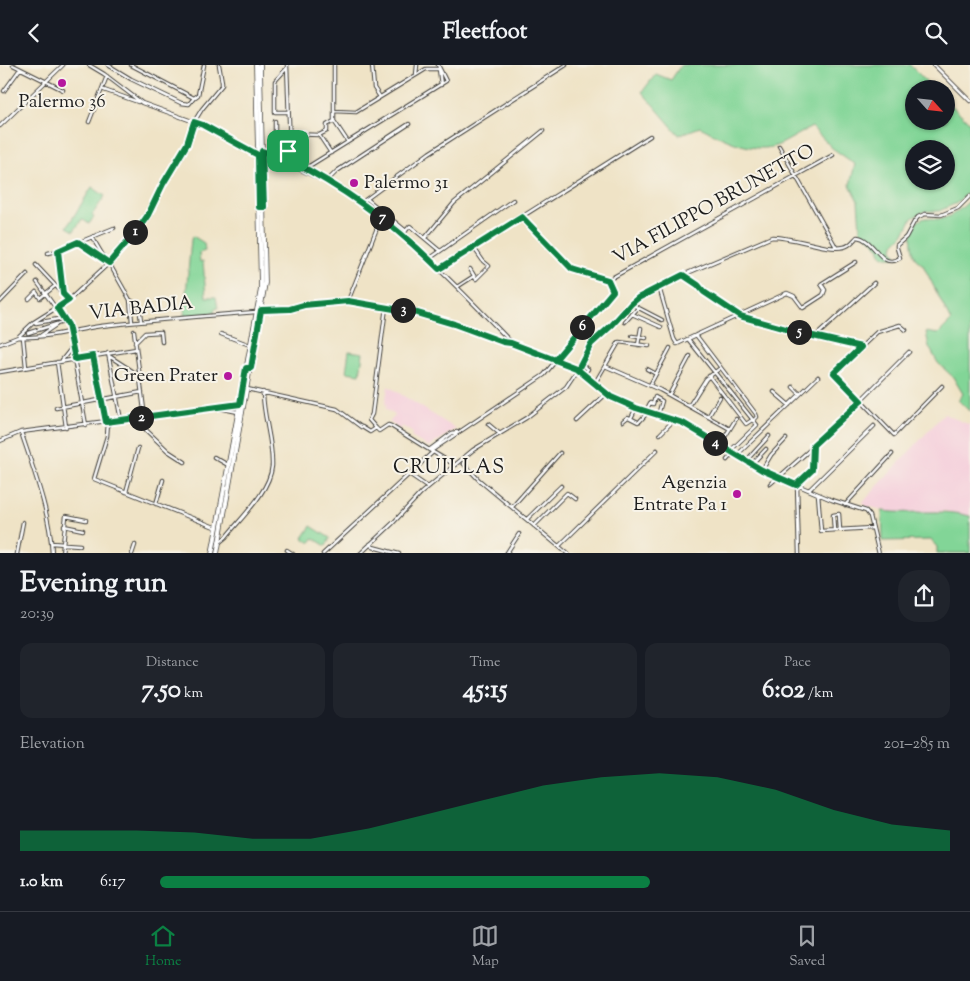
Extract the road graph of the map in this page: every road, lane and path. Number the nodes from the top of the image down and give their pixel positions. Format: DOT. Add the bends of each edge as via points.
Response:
graph roads {
  1 [pos="13,65"];
  2 [pos="63,65"];
  3 [pos="89,65"];
  4 [pos="108,65"];
  5 [pos="131,65"];
  6 [pos="204,65"];
  7 [pos="219,65"];
  8 [pos="256,65"];
  9 [pos="260,65"];
  10 [pos="334,65"];
  11 [pos="372,65"];
  12 [pos="417,65"];
  13 [pos="438,65"];
  14 [pos="566,65"];
  15 [pos="934,65"];
  16 [pos="287,67"];
  17 [pos="20,69"];
  18 [pos="416,69"];
  19 [pos="426,69"];
  20 [pos="439,69"];
  21 [pos="258,71"];
  22 [pos="416,75"];
  23 [pos="107,77"];
  24 [pos="47,82"];
  25 [pos="441,85"];
  26 [pos="63,90"];
  27 [pos="104,90"];
  28 [pos="4,91"];
  29 [pos="380,97"];
  30 [pos="194,98"];
  31 [pos="970,101"];
  32 [pos="142,103"];
  33 [pos="334,111"];
  34 [pos="289,112"];
  35 [pos="275,121"];
  36 [pos="334,121"];
  37 [pos="89,122"];
  38 [pos="194,122"];
  39 [pos="409,124"];
  40 [pos="0,126"];
  41 [pos="542,131"];
  42 [pos="290,134"];
  43 [pos="303,134"];
  44 [pos="319,135"];
  45 [pos="650,136"];
  46 [pos="348,142"];
  47 [pos="779,146"];
  48 [pos="262,151"];
  49 [pos="288,151"];
  50 [pos="331,153"];
  51 [pos="258,155"];
  52 [pos="833,155"];
  53 [pos="284,158"];
  54 [pos="289,160"];
  55 [pos="263,161"];
  56 [pos="306,168"];
  57 [pos="795,175"];
  58 [pos="327,181"];
  59 [pos="970,196"];
  60 [pos="367,199"];
  61 [pos="512,200"];
  62 [pos="361,203"];
  63 [pos="262,207"];
  64 [pos="522,217"];
  65 [pos="381,218"];
  66 [pos="114,228"];
  67 [pos="406,231"];
  68 [pos="402,235"];
  69 [pos="92,237"];
  70 [pos="425,238"];
  71 [pos="78,242"];
  72 [pos="474,247"];
  73 [pos="836,247"];
  74 [pos="58,251"];
  75 [pos="440,251"];
  76 [pos="48,253"];
  77 [pos="100,257"];
  78 [pos="429,259"];
  79 [pos="856,262"];
  80 [pos="109,263"];
  81 [pos="36,265"];
  82 [pos="439,269"];
  83 [pos="470,269"];
  84 [pos="27,274"];
  85 [pos="683,275"];
  86 [pos="474,276"];
  87 [pos="608,280"];
  88 [pos="37,282"];
  89 [pos="874,283"];
  90 [pos="55,286"];
  91 [pos="458,287"];
  92 [pos="659,287"];
  93 [pos="46,293"];
  94 [pos="63,294"];
  95 [pos="29,299"];
  96 [pos="69,300"];
  97 [pos="130,300"];
  98 [pos="348,301"];
  99 [pos="0,303"];
  100 [pos="631,304"];
  101 [pos="386,307"];
  102 [pos="638,307"];
  103 [pos="57,308"];
  104 [pos="259,311"];
  105 [pos="632,314"];
  106 [pos="653,315"];
  107 [pos="740,316"];
  108 [pos="65,319"];
  109 [pos="662,320"];
  110 [pos="141,321"];
  111 [pos="34,322"];
  112 [pos="132,322"];
  113 [pos="625,322"];
  114 [pos="650,322"];
  115 [pos="58,324"];
  116 [pos="661,327"];
  117 [pos="640,328"];
  118 [pos="26,330"];
  119 [pos="906,330"];
  120 [pos="134,331"];
  121 [pos="70,332"];
  122 [pos="28,333"];
  123 [pos="21,334"];
  124 [pos="221,334"];
  125 [pos="696,335"];
  126 [pos="632,336"];
  127 [pos="816,336"];
  128 [pos="18,337"];
  129 [pos="38,337"];
  130 [pos="639,337"];
  131 [pos="24,338"];
  132 [pos="30,338"];
  133 [pos="646,338"];
  134 [pos="688,339"];
  135 [pos="72,342"];
  136 [pos="162,342"];
  137 [pos="136,343"];
  138 [pos="511,343"];
  139 [pos="0,344"];
  140 [pos="250,345"];
  141 [pos="638,345"];
  142 [pos="649,346"];
  143 [pos="861,347"];
  144 [pos="670,348"];
  145 [pos="136,349"];
  146 [pos="909,352"];
  147 [pos="108,354"];
  148 [pos="93,356"];
  149 [pos="690,356"];
  150 [pos="75,359"];
  151 [pos="555,360"];
  152 [pos="58,361"];
  153 [pos="580,364"];
  154 [pos="605,366"];
  155 [pos="26,367"];
  156 [pos="248,368"];
  157 [pos="578,369"];
  158 [pos="647,369"];
  159 [pos="719,369"];
  160 [pos="0,372"];
  161 [pos="714,372"];
  162 [pos="584,374"];
  163 [pos="656,374"];
  164 [pos="140,376"];
  165 [pos="709,376"];
  166 [pos="818,377"];
  167 [pos="595,383"];
  168 [pos="650,385"];
  169 [pos="942,386"];
  170 [pos="793,387"];
  171 [pos="247,389"];
  172 [pos="142,392"];
  173 [pos="263,392"];
  174 [pos="774,392"];
  175 [pos="606,394"];
  176 [pos="800,394"];
  177 [pos="669,395"];
  178 [pos="116,397"];
  179 [pos="720,397"];
  180 [pos="101,399"];
  181 [pos="861,401"];
  182 [pos="82,403"];
  183 [pos="240,404"];
  184 [pos="740,405"];
  185 [pos="788,405"];
  186 [pos="63,406"];
  187 [pos="690,406"];
  188 [pos="56,407"];
  189 [pos="215,407"];
  190 [pos="636,408"];
  191 [pos="734,409"];
  192 [pos="238,412"];
  193 [pos="647,412"];
  194 [pos="658,415"];
  195 [pos="708,417"];
  196 [pos="144,418"];
  197 [pos="631,418"];
  198 [pos="736,419"];
  199 [pos="121,420"];
  200 [pos="674,420"];
  201 [pos="577,421"];
  202 [pos="623,421"];
  203 [pos="752,421"];
  204 [pos="107,422"];
  205 [pos="488,424"];
  206 [pos="86,425"];
  207 [pos="874,426"];
  208 [pos="66,427"];
  209 [pos="376,428"];
  210 [pos="730,429"];
  211 [pos="21,432"];
  212 [pos="500,434"];
  213 [pos="660,434"];
  214 [pos="769,437"];
  215 [pos="786,439"];
  216 [pos="0,441"];
  217 [pos="720,445"];
  218 [pos="138,448"];
  219 [pos="812,448"];
  220 [pos="656,449"];
  221 [pos="766,449"];
  222 [pos="431,451"];
  223 [pos="730,451"];
  224 [pos="560,453"];
  225 [pos="733,453"];
  226 [pos="892,454"];
  227 [pos="737,455"];
  228 [pos="214,457"];
  229 [pos="727,460"];
  230 [pos="462,461"];
  231 [pos="746,461"];
  232 [pos="185,462"];
  233 [pos="752,464"];
  234 [pos="230,465"];
  235 [pos="455,465"];
  236 [pos="762,470"];
  237 [pos="409,474"];
  238 [pos="778,477"];
  239 [pos="163,480"];
  240 [pos="770,484"];
  241 [pos="796,485"];
  242 [pos="561,486"];
  243 [pos="428,487"];
  244 [pos="809,490"];
  245 [pos="126,492"];
  246 [pos="818,494"];
  247 [pos="575,499"];
  248 [pos="156,504"];
  249 [pos="845,505"];
  250 [pos="512,507"];
  251 [pos="527,519"];
  252 [pos="86,521"];
  253 [pos="22,522"];
  254 [pos="534,525"];
  255 [pos="64,526"];
  256 [pos="217,528"];
  257 [pos="873,528"];
  258 [pos="83,529"];
  259 [pos="834,530"];
  260 [pos="840,530"];
  261 [pos="519,534"];
  262 [pos="219,542"];
  263 [pos="51,543"];
  264 [pos="62,543"];
  265 [pos="370,544"];
  266 [pos="80,545"];
  267 [pos="135,545"];
  268 [pos="559,546"];
  269 [pos="287,551"];
  270 [pos="17,553"];
  271 [pos="52,553"];
  272 [pos="62,553"];
  273 [pos="132,553"];
  274 [pos="212,553"];
  275 [pos="217,553"];
  276 [pos="293,553"];
  277 [pos="323,553"];
  278 [pos="360,553"];
  279 [pos="399,553"];
  280 [pos="506,553"];
  281 [pos="568,553"];
  282 [pos="799,553"];
  283 [pos="879,553"];
  1 -- 17 [label="street"];
  2 -- 24 [label="street"];
  3 -- 23 [label="street"];
  4 -- 30 [label="street" via="181,103 190,103"];
  5 -- 30 [label="street"];
  6 -- 30 [label="street" via="198,95"];
  7 -- 38 [label="street" via="222,85"];
  8 -- 21 [label="street"];
  9 -- 21 [label="street"];
  10 -- 33 [label="street"];
  11 -- 29 [label="street" via="374,88"];
  12 -- 18 [label="street"];
  13 -- 20 [label="street"];
  14 -- 60 [label="street" via="428,153"];
  15 -- 31 [label="street"];
  16 -- 34 [label="street"];
  16 -- 34 [label="street" via="275,81 275,112"];
  17 -- 24 [label="street"];
  17 -- 28 [label="street"];
  18 -- 19 [label="street"];
  18 -- 22 [label="street"];
  19 -- 20 [label="street"];
  19 -- 22 [label="street"];
  20 -- 25 [label="street"];
  20 -- 25 [label="street" via="446,81"];
  21 -- 48 [label="street"];
  21 -- 51 [label="street"];
  22 -- 29 [label="street"];
  23 -- 32 [label="street"];
  23 -- 37 [label="street"];
  24 -- 26 [label="street"];
  24 -- 40 [label="street"];
  25 -- 46 [label="street"];
  27 -- 32 [label="street"];
  29 -- 33 [label="street" via="356,112"];
  32 -- 38 [label="street"];
  33 -- 36 [label="street"];
  34 -- 42 [label="street"];
  35 -- 49 [label="street" via="275,144"];
  36 -- 44 [label="street" via="327,125 327,131"];
  36 -- 46 [label="street"];
  38 -- 51 [label="street"];
  38 -- 80 [label="street" via="187,144 148,215"];
  39 -- 58 [label="street" via="337,171"];
  41 -- 70 [label="street" via="454,203"];
  42 -- 43 [label="street"];
  42 -- 49 [label="street"];
  43 -- 44 [label="street"];
  43 -- 54 [label="street"];
  44 -- 50 [label="street"];
  45 -- 64 [label="street"];
  46 -- 50 [label="street"];
  47 -- 57 [label="street"];
  48 -- 53 [label="street"];
  48 -- 55 [label="street"];
  49 -- 53 [label="street"];
  50 -- 56 [label="street"];
  51 -- 63 [label="street"];
  52 -- 57 [label="street, VIA FILIPPO BRUNETTO"];
  53 -- 54 [label="street"];
  54 -- 56 [label="street"];
  55 -- 58 [label="street" via="287,163"];
  55 -- 63 [label="street"];
  56 -- 58 [label="street"];
  57 -- 73 [label="street"];
  57 -- 87 [label="street, VIA FILIPPO BRUNETTO"];
  58 -- 62 [label="street"];
  59 -- 73 [label="street" via="958,208 941,215 918,217 897,245 900,258 897,261 885,261 863,237 857,237 846,247"];
  60 -- 62 [label="street"];
  60 -- 67 [label="street"];
  61 -- 75 [label="street"];
  62 -- 65 [label="street"];
  63 -- 104 [label="street"];
  64 -- 72 [label="street"];
  64 -- 87 [label="street" via="572,269"];
  65 -- 68 [label="street"];
  65 -- 98 [label="street"];
  66 -- 69 [label="street"];
  67 -- 68 [label="street"];
  67 -- 70 [label="street" via="410,226"];
  68 -- 78 [label="street"];
  69 -- 71 [label="street"];
  69 -- 77 [label="street" via="102,254"];
  70 -- 75 [label="street"];
  71 -- 74 [label="street"];
  71 -- 77 [label="street"];
  72 -- 82 [label="street"];
  72 -- 86 [label="street" via="489,266 476,279"];
  73 -- 85 [label="street" via="772,237"];
  74 -- 76 [label="street"];
  74 -- 94 [label="street"];
  75 -- 78 [label="street"];
  77 -- 80 [label="street"];
  78 -- 82 [label="street"];
  79 -- 107 [label="street" via="821,284 825,290 823,295 803,308 794,296 787,293"];
  80 -- 96 [label="street"];
  80 -- 97 [label="street"];
  81 -- 90 [label="street"];
  82 -- 91 [label="street"];
  83 -- 86 [label="street"];
  84 -- 99 [label="street"];
  85 -- 92 [label="street"];
  85 -- 107 [label="street"];
  86 -- 91 [label="street"];
  87 -- 151 [label="street" via="613,291"];
  88 -- 93 [label="street"];
  89 -- 127 [label="street"];
  90 -- 93 [label="street"];
  90 -- 94 [label="street"];
  91 -- 138 [label="street"];
  92 -- 100 [label="street"];
  92 -- 134 [label="street" via="674,339 677,344"];
  93 -- 95 [label="street" via="40,298 36,292"];
  93 -- 103 [label="street"];
  94 -- 96 [label="street"];
  96 -- 103 [label="street"];
  97 -- 110 [label="street" via="139,305"];
  97 -- 112 [label="street"];
  98 -- 101 [label="street, VIA BADIA"];
  98 -- 104 [label="street, VIA BADIA"];
  100 -- 102 [label="street"];
  100 -- 153 [label="street" via="591,344"];
  101 -- 138 [label="street, VIA BADIA" via="417,313"];
  101 -- 209 [label="street" via="369,420"];
  102 -- 105 [label="street"];
  102 -- 106 [label="street"];
  103 -- 108 [label="street"];
  103 -- 111 [label="street"];
  104 -- 110 [label="street, VIA BADIA"];
  104 -- 140 [label="street"];
  104 -- 156 [label="street"];
  105 -- 113 [label="street"];
  105 -- 114 [label="street"];
  106 -- 109 [label="street"];
  106 -- 114 [label="street"];
  107 -- 125 [label="street"];
  107 -- 127 [label="street"];
  108 -- 111 [label="street"];
  108 -- 115 [label="street"];
  108 -- 121 [label="street"];
  110 -- 112 [label="street, VIA BADIA"];
  111 -- 118 [label="street"];
  112 -- 121 [label="street, VIA BADIA"];
  114 -- 116 [label="street"];
  115 -- 122 [label="street"];
  115 -- 129 [label="street"];
  117 -- 130 [label="street"];
  118 -- 122 [label="street"];
  118 -- 123 [label="street"];
  119 -- 143 [label="street" via="900,325 877,332"];
  120 -- 137 [label="street"];
  121 -- 129 [label="street, VIA BADIA"];
  121 -- 135 [label="street"];
  122 -- 132 [label="street"];
  123 -- 128 [label="street"];
  123 -- 131 [label="street"];
  124 -- 140 [label="street"];
  125 -- 134 [label="street"];
  125 -- 203 [label="street" via="756,414"];
  126 -- 130 [label="street"];
  127 -- 143 [label="street"];
  128 -- 131 [label="street, VIA BADIA"];
  128 -- 139 [label="street"];
  129 -- 132 [label="street, VIA BADIA"];
  130 -- 133 [label="street"];
  130 -- 141 [label="street"];
  131 -- 132 [label="street, VIA BADIA"];
  131 -- 155 [label="street"];
  134 -- 161 [label="street"];
  135 -- 150 [label="street"];
  135 -- 152 [label="street" via="66,357"];
  136 -- 137 [label="street" via="161,332 145,333"];
  137 -- 145 [label="street"];
  138 -- 151 [label="street, VIA BADIA"];
  140 -- 156 [label="street"];
  141 -- 142 [label="street"];
  141 -- 154 [label="street" via="619,342"];
  143 -- 181 [label="street" via="834,373"];
  144 -- 163 [label="street"];
  145 -- 147 [label="street"];
  145 -- 164 [label="street"];
  146 -- 181 [label="street"];
  147 -- 148 [label="street"];
  147 -- 164 [label="street"];
  147 -- 178 [label="street"];
  148 -- 150 [label="street"];
  148 -- 180 [label="street"];
  149 -- 177 [label="street"];
  150 -- 152 [label="street"];
  150 -- 182 [label="street"];
  151 -- 157 [label="street, VIA BADIA"];
  151 -- 222 [label="street" via="544,375"];
  152 -- 155 [label="street"];
  152 -- 186 [label="street"];
  153 -- 157 [label="street"];
  153 -- 162 [label="street" via="588,369"];
  154 -- 167 [label="street"];
  154 -- 168 [label="street"];
  155 -- 160 [label="street"];
  156 -- 171 [label="street"];
  156 -- 183 [label="street"];
  157 -- 162 [label="street, VIA BADIA"];
  157 -- 212 [label="street" via="559,392"];
  158 -- 163 [label="street"];
  159 -- 161 [label="street"];
  161 -- 165 [label="street"];
  161 -- 184 [label="street"];
  162 -- 167 [label="street, VIA BADIA"];
  163 -- 168 [label="street"];
  164 -- 172 [label="street"];
  165 -- 187 [label="street"];
  165 -- 191 [label="street"];
  166 -- 176 [label="street"];
  167 -- 175 [label="street, VIA BADIA"];
  168 -- 177 [label="street"];
  169 -- 181 [label="street" via="894,435"];
  170 -- 176 [label="street"];
  171 -- 173 [label="street"];
  171 -- 234 [label="street"];
  172 -- 178 [label="street"];
  172 -- 196 [label="street"];
  173 -- 209 [label="street" via="337,409 370,432"];
  173 -- 262 [label="street" via="272,469 264,489 224,541"];
  174 -- 185 [label="street"];
  175 -- 190 [label="street, VIA BADIA"];
  175 -- 201 [label="street"];
  176 -- 185 [label="street"];
  177 -- 187 [label="street"];
  178 -- 180 [label="street"];
  178 -- 199 [label="street"];
  179 -- 195 [label="street"];
  180 -- 182 [label="street"];
  180 -- 204 [label="street"];
  181 -- 219 [label="street"];
  182 -- 186 [label="street"];
  182 -- 206 [label="street"];
  183 -- 189 [label="street"];
  183 -- 192 [label="street"];
  184 -- 191 [label="street"];
  184 -- 203 [label="street"];
  185 -- 227 [label="street"];
  186 -- 188 [label="street"];
  186 -- 208 [label="street"];
  187 -- 195 [label="street"];
  189 -- 192 [label="street"];
  189 -- 196 [label="street"];
  190 -- 193 [label="street, VIA BADIA"];
  190 -- 197 [label="street"];
  191 -- 203 [label="street" via="746,424"];
  192 -- 234 [label="street"];
  193 -- 194 [label="street, VIA BADIA"];
  193 -- 194 [label="street" via="655,397 662,401"];
  193 -- 197 [label="street" via="639,421"];
  194 -- 200 [label="street, VIA BADIA"];
  195 -- 210 [label="street"];
  196 -- 199 [label="street"];
  196 -- 232 [label="street" via="146,430"];
  197 -- 202 [label="street"];
  198 -- 210 [label="street"];
  199 -- 204 [label="street"];
  200 -- 213 [label="street"];
  200 -- 217 [label="street, VIA BADIA"];
  203 -- 223 [label="street" via="757,425"];
  204 -- 206 [label="street"];
  204 -- 245 [label="street" via="107,436 94,478"];
  205 -- 212 [label="street"];
  206 -- 208 [label="street"];
  207 -- 244 [label="street"];
  208 -- 211 [label="street"];
  209 -- 222 [label="street" via="379,431 388,425"];
  210 -- 217 [label="street"];
  211 -- 216 [label="street"];
  211 -- 263 [label="street"];
  212 -- 230 [label="street" via="473,450"];
  214 -- 231 [label="street"];
  215 -- 236 [label="street"];
  217 -- 223 [label="street, VIA BADIA"];
  218 -- 245 [label="street"];
  219 -- 238 [label="street"];
  219 -- 241 [label="street" via="812,470"];
  220 -- 268 [label="street"];
  221 -- 233 [label="street"];
  222 -- 235 [label="street"];
  222 -- 237 [label="street"];
  223 -- 225 [label="street, VIA BADIA"];
  224 -- 250 [label="street"];
  225 -- 227 [label="street, VIA BADIA"];
  225 -- 229 [label="street"];
  226 -- 249 [label="street"];
  227 -- 231 [label="street, VIA BADIA"];
  228 -- 234 [label="street"];
  230 -- 235 [label="street"];
  230 -- 250 [label="street"];
  231 -- 233 [label="street, VIA BADIA"];
  233 -- 236 [label="street, VIA BADIA"];
  234 -- 256 [label="street"];
  234 -- 262 [label="street"];
  235 -- 243 [label="street"];
  236 -- 238 [label="street, VIA BADIA"];
  237 -- 243 [label="street"];
  237 -- 277 [label="street"];
  238 -- 240 [label="street"];
  238 -- 241 [label="street, VIA BADIA"];
  239 -- 248 [label="street"];
  241 -- 244 [label="street, VIA BADIA"];
  241 -- 282 [label="street"];
  242 -- 251 [label="street"];
  243 -- 265 [label="street"];
  244 -- 246 [label="street, VIA BADIA"];
  245 -- 248 [label="street"];
  246 -- 249 [label="street, VIA BADIA"];
  246 -- 259 [label="street" via="821,531"];
  247 -- 254 [label="street" via="567,493"];
  248 -- 256 [label="street"];
  249 -- 257 [label="street, VIA BADIA" via="868,512"];
  250 -- 251 [label="street"];
  251 -- 254 [label="street"];
  252 -- 255 [label="street" via="66,516"];
  253 -- 270 [label="street"];
  254 -- 268 [label="street"];
  255 -- 258 [label="street"];
  255 -- 264 [label="street"];
  256 -- 274 [label="street"];
  257 -- 260 [label="street"];
  257 -- 283 [label="street"];
  259 -- 260 [label="street"];
  259 -- 260 [label="street" via="833,515 839,514"];
  261 -- 280 [label="street"];
  262 -- 275 [label="street"];
  263 -- 264 [label="street"];
  263 -- 271 [label="street"];
  264 -- 266 [label="street"];
  264 -- 272 [label="street"];
  265 -- 278 [label="street"];
  265 -- 279 [label="street"];
  267 -- 273 [label="street"];
  268 -- 281 [label="street"];
  269 -- 276 [label="street"];
}
